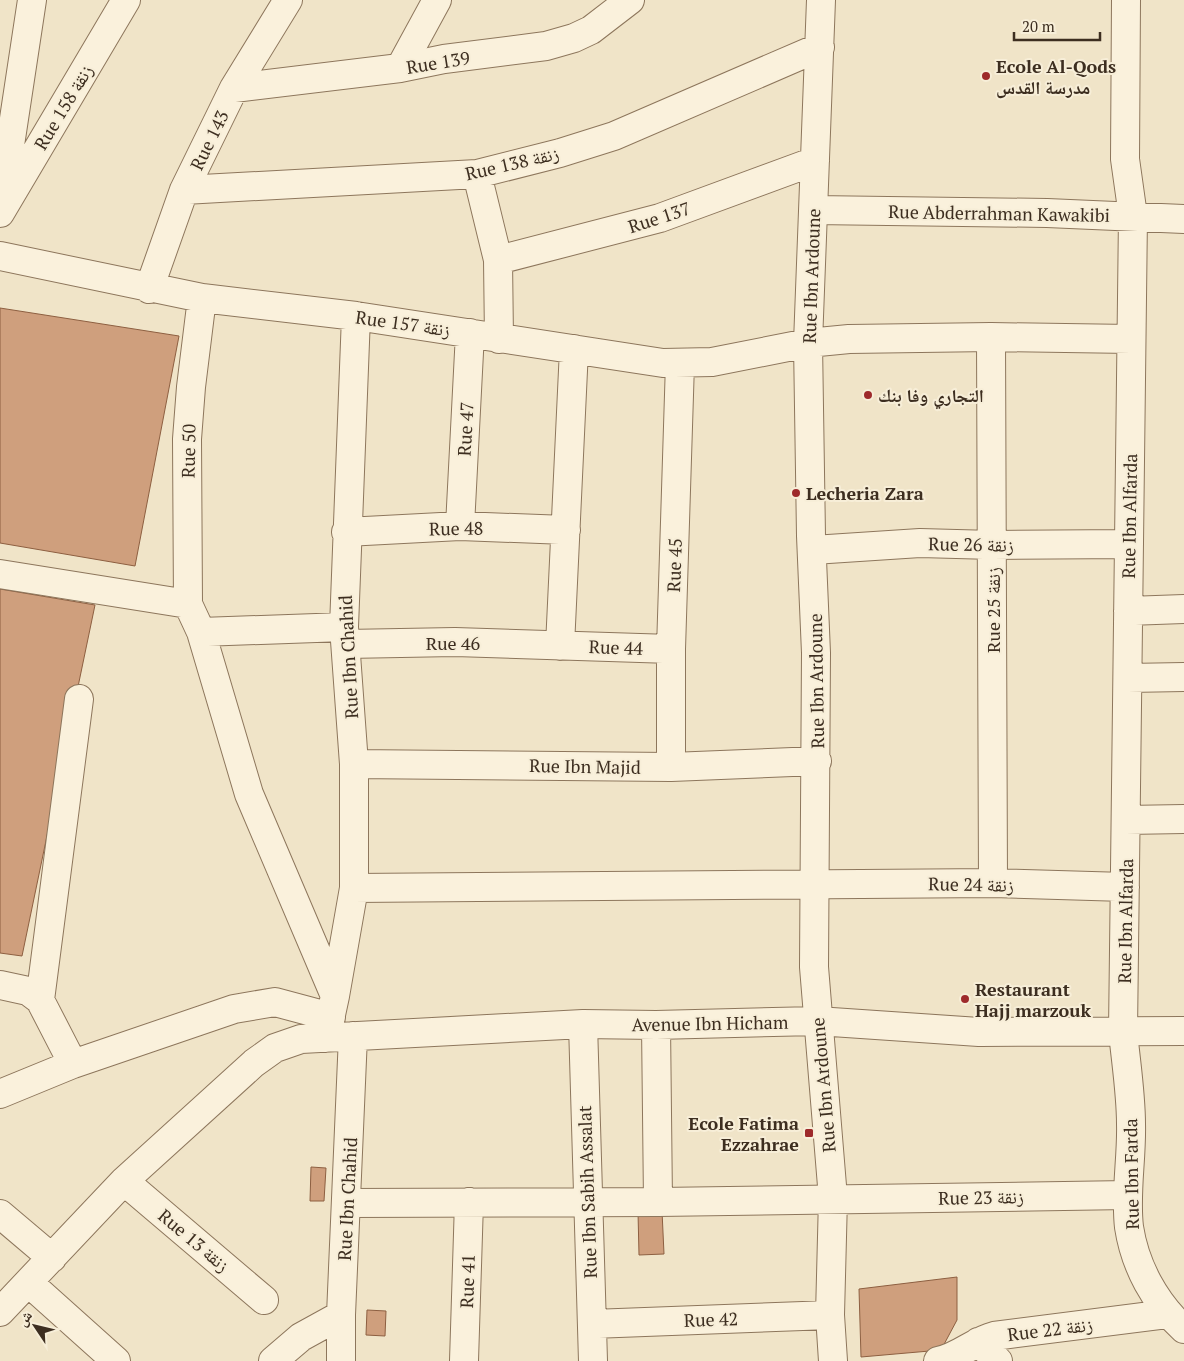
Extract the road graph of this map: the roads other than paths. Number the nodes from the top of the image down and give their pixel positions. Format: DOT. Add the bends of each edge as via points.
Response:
graph roads {
  1 [pos="32,0"];
  2 [pos="126,0"];
  3 [pos="288,0"];
  4 [pos="437,0"];
  5 [pos="821,0"];
  6 [pos="1126,0"];
  7 [pos="626,1"];
  8 [pos="820,46"];
  9 [pos="400,68"];
  10 [pos="234,88"];
  11 [pos="815,161"];
  12 [pos="477,174"];
  13 [pos="184,190"];
  14 [pos="814,210"];
  15 [pos="0,213"];
  16 [pos="1133,216"];
  17 [pos="1184,219"];
  18 [pos="0,256"];
  19 [pos="498,260"];
  20 [pos="149,289"];
  21 [pos="202,298"];
  22 [pos="356,316"];
  23 [pos="470,333"];
  24 [pos="991,337"];
  25 [pos="499,339"];
  26 [pos="1131,340"];
  27 [pos="808,344"];
  28 [pos="574,349"];
  29 [pos="680,363"];
  30 [pos="460,526"];
  31 [pos="566,530"];
  32 [pos="346,532"];
  33 [pos="1129,544"];
  34 [pos="993,545"];
  35 [pos="813,550"];
  36 [pos="0,574"];
  37 [pos="188,604"];
  38 [pos="1184,609"];
  39 [pos="1128,611"];
  40 [pos="201,632"];
  41 [pos="345,636"];
  42 [pos="560,646"];
  43 [pos="671,649"];
  44 [pos="1184,677"];
  45 [pos="1128,678"];
  46 [pos="78,699"];
  47 [pos="817,761"];
  48 [pos="354,764"];
  49 [pos="671,767"];
  50 [pos="1184,819"];
  51 [pos="1126,820"];
  52 [pos="993,883"];
  53 [pos="816,884"];
  54 [pos="1125,887"];
  55 [pos="354,888"];
  56 [pos="0,985"];
  57 [pos="40,1000"];
  58 [pos="331,1017"];
  59 [pos="817,1021"];
  60 [pos="583,1024"];
  61 [pos="656,1025"];
  62 [pos="1184,1031"];
  63 [pos="1124,1032"];
  64 [pos="353,1036"];
  65 [pos="73,1064"];
  66 [pos="0,1094"];
  67 [pos="124,1181"];
  68 [pos="1128,1195"];
  69 [pos="833,1198"];
  70 [pos="587,1201"];
  71 [pos="469,1202"];
  72 [pos="658,1202"];
  73 [pos="347,1203"];
  74 [pos="0,1214"];
  75 [pos="52,1258"];
  76 [pos="29,1284"];
  77 [pos="264,1300"];
  78 [pos="0,1312"];
  79 [pos="830,1315"];
  80 [pos="341,1316"];
  81 [pos="1176,1322"];
  82 [pos="592,1324"];
  83 [pos="978,1342"];
  84 [pos="116,1361"];
  85 [pos="273,1361"];
  86 [pos="341,1361"];
  87 [pos="464,1361"];
  88 [pos="593,1361"];
  89 [pos="833,1361"];
  90 [pos="938,1361"];
  91 [pos="998,1361"];
  1 -- 15 [label="street"];
  2 -- 15 [label="street, Rue 158 زنقة"];
  3 -- 10 [label="street, Rue 143"];
  4 -- 9 [label="street"];
  5 -- 8 [label="street, Rue Ibn Ardoune"];
  6 -- 16 [label="street, Rue Ibn Alfarda" via="1126,159"];
  7 -- 9 [label="street, Rue 139" via="591,30 574,38 546,46"];
  8 -- 11 [label="street, Rue Ibn Ardoune"];
  8 -- 12 [label="street, Rue 138 زنقة" via="614,136"];
  9 -- 10 [label="street, Rue 139"];
  10 -- 13 [label="street, Rue 143"];
  11 -- 14 [label="street, Rue Ibn Ardoune"];
  11 -- 19 [label="street, Rue 137" via="660,218"];
  12 -- 13 [label="street, Rue 138 زنقة"];
  12 -- 19 [label="street"];
  13 -- 20 [label="street, Rue 143"];
  14 -- 16 [label="street, Rue Abderrahman Kawakibi"];
  14 -- 27 [label="street, Rue Ibn Ardoune"];
  16 -- 17 [label="street, Rue Abderrahman Kawakibi"];
  16 -- 26 [label="street, Rue Ibn Alfarda"];
  18 -- 20 [label="street, Rue 157 زنقة"];
  19 -- 25 [label="street"];
  20 -- 21 [label="street, Rue 157 زنقة"];
  21 -- 22 [label="street, Rue 157 زنقة"];
  21 -- 37 [label="street, Rue 50" via="190,387 187,439"];
  22 -- 23 [label="street, Rue 157 زنقة"];
  22 -- 32 [label="street, Rue Ibn Chahid"];
  23 -- 25 [label="street, Rue 157 زنقة"];
  23 -- 30 [label="street, Rue 47"];
  24 -- 26 [label="street, Rue 157 زنقة"];
  24 -- 27 [label="street, Rue 157 زنقة" via="890,337"];
  24 -- 34 [label="street, Rue 25 زنقة"];
  25 -- 28 [label="street, Rue 157 زنقة"];
  26 -- 33 [label="street, Rue Ibn Alfarda"];
  27 -- 29 [label="street, Rue 157 زنقة" via="741,358"];
  27 -- 35 [label="street, Rue Ibn Ardoune"];
  28 -- 29 [label="street, Rue 157 زنقة"];
  28 -- 31 [label="street"];
  29 -- 43 [label="street, Rue 45"];
  30 -- 31 [label="street, Rue 48"];
  30 -- 32 [label="street, Rue 48"];
  31 -- 42 [label="street"];
  32 -- 41 [label="street, Rue Ibn Chahid"];
  33 -- 34 [label="street, Rue 26 زنقة"];
  33 -- 39 [label="street, Rue Ibn Alfarda"];
  34 -- 35 [label="street, Rue 26 زنقة" via="920,543"];
  34 -- 52 [label="street, Rue 25 زنقة"];
  35 -- 47 [label="street, Rue Ibn Ardoune"];
  36 -- 37 [label="street"];
  37 -- 40 [label="street"];
  38 -- 39 [label="street"];
  39 -- 45 [label="street, Rue Ibn Alfarda"];
  40 -- 41 [label="street, Rue 46"];
  40 -- 58 [label="street" via="249,794"];
  41 -- 42 [label="street, Rue 46"];
  41 -- 48 [label="street, Rue Ibn Chahid"];
  42 -- 43 [label="street, Rue 44"];
  43 -- 49 [label="street, Rue 45"];
  44 -- 45 [label="street"];
  45 -- 51 [label="street, Rue Ibn Alfarda"];
  46 -- 57 [label="street"];
  47 -- 49 [label="street, Rue Ibn Majid"];
  47 -- 53 [label="street, Rue Ibn Ardoune"];
  48 -- 49 [label="street, Rue Ibn Majid"];
  48 -- 55 [label="street, Rue Ibn Chahid"];
  50 -- 51 [label="street"];
  51 -- 54 [label="street, Rue Ibn Alfarda"];
  52 -- 53 [label="street, Rue 24 زنقة"];
  52 -- 54 [label="street, Rue 24 زنقة"];
  53 -- 55 [label="street, Rue 24 زنقة"];
  53 -- 59 [label="street, Rue Ibn Ardoune" via="814,967"];
  54 -- 63 [label="street, Rue Ibn Alfarda"];
  55 -- 58 [label="street, Rue Ibn Chahid"];
  56 -- 57 [label="street" via="28,991"];
  57 -- 65 [label="street"];
  58 -- 64 [label="street, Avenue Ibn Hicham"];
  58 -- 65 [label="street" via="275,1002 234,1009"];
  58 -- 67 [label="street, Avenue Ibn Hicham" via="301,1039 268,1053 254,1063"];
  59 -- 61 [label="street, Avenue Ibn Hicham"];
  59 -- 63 [label="street, Avenue Ibn Hicham" via="979,1032"];
  59 -- 69 [label="street, Rue Ibn Ardoune"];
  60 -- 61 [label="street, Avenue Ibn Hicham"];
  60 -- 64 [label="street, Avenue Ibn Hicham"];
  60 -- 70 [label="street, Rue Ibn Sabih Assalat"];
  61 -- 72 [label="street"];
  62 -- 63 [label="street, Avenue Ibn Hicham"];
  63 -- 68 [label="street, Rue Ibn Farda" via="1131,1124"];
  64 -- 73 [label="street, Rue Ibn Chahid"];
  65 -- 66 [label="street"];
  67 -- 75 [label="street, Avenue Ibn Hicham"];
  67 -- 77 [label="street, Rue 13 زنقة"];
  68 -- 69 [label="street, Rue 23 زنقة"];
  68 -- 81 [label="street, Rue Ibn Farda" via="1129,1227 1137,1257 1152,1292"];
  69 -- 72 [label="street, Rue 23 زنقة"];
  69 -- 79 [label="street, Rue Ibn Ardoune"];
  70 -- 71 [label="street, Rue 23 زنقة"];
  70 -- 72 [label="street, Rue 23 زنقة"];
  70 -- 82 [label="street, Rue Ibn Sabih Assalat"];
  71 -- 73 [label="street, Rue 23 زنقة"];
  71 -- 87 [label="street, Rue 41"];
  73 -- 80 [label="street, Rue Ibn Chahid"];
  74 -- 75 [label="street"];
  75 -- 76 [label="street, Avenue Ibn Hicham"];
  76 -- 78 [label="street, Avenue Ibn Hicham"];
  76 -- 84 [label="street"];
  79 -- 82 [label="street, Rue 42"];
  79 -- 89 [label="street, Rue Ibn Ardoune"];
  80 -- 85 [label="street" via="302,1336"];
  80 -- 86 [label="street, Rue Ibn Chahid"];
  81 -- 83 [label="street, Rue 22 زنقة" via="994,1336"];
  82 -- 88 [label="street, Rue Ibn Sabih Assalat"];
  83 -- 90 [label="street, Rue 22 زنقة" via="958,1355"];
  83 -- 91 [label="street"];
}
